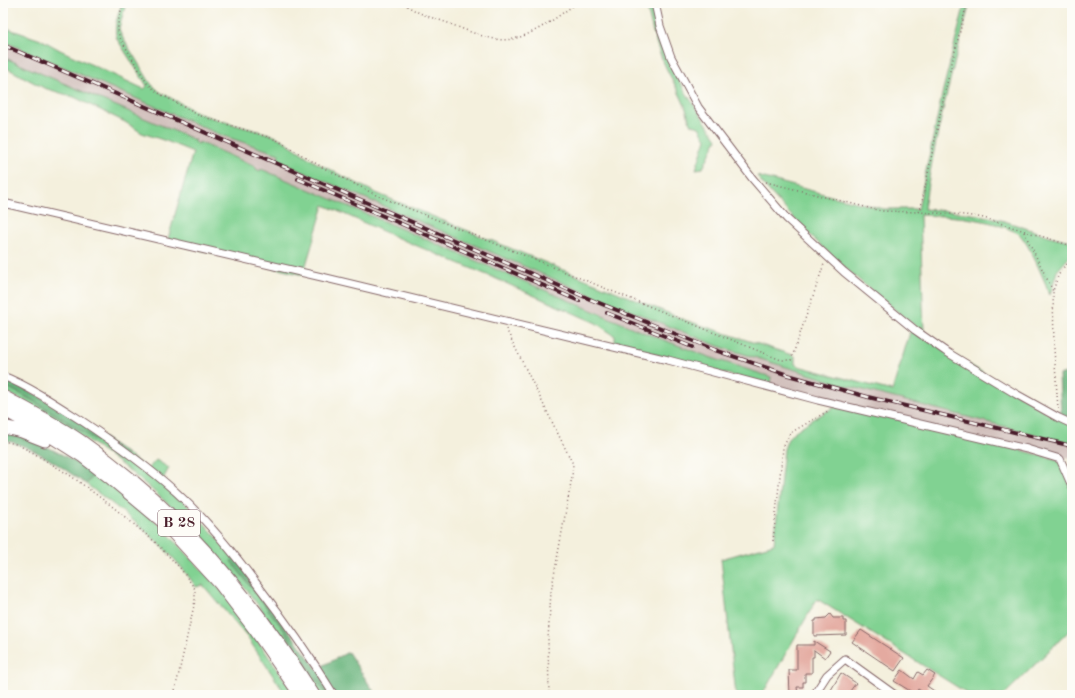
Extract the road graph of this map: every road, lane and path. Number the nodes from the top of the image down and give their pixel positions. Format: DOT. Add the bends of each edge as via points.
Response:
graph roads {
  1 [pos="123,3"];
  2 [pos="404,3"];
  3 [pos="577,3"];
  4 [pos="655,3"];
  5 [pos="967,3"];
  6 [pos="752,178"];
  7 [pos="3,203"];
  8 [pos="920,212"];
  9 [pos="1023,231"];
  10 [pos="1072,246"];
  11 [pos="827,257"];
  12 [pos="1072,259"];
  13 [pos="1053,291"];
  14 [pos="502,320"];
  15 [pos="3,376"];
  16 [pos="3,397"];
  17 [pos="838,404"];
  18 [pos="3,409"];
  19 [pos="1059,418"];
  20 [pos="1072,424"];
  21 [pos="3,427"];
  22 [pos="3,441"];
  23 [pos="83,456"];
  24 [pos="1072,486"];
  25 [pos="774,541"];
  26 [pos="174,695"];
  27 [pos="301,695"];
  28 [pos="313,695"];
  29 [pos="334,695"];
  30 [pos="549,695"];
  31 [pos="814,695"];
  32 [pos="894,695"];
  1 -- 11 [label="path" via="117,26 118,33 147,83 198,115 277,140 322,168 376,195 781,360 791,360"];
  2 -- 3 [label="path" via="421,13 462,28 495,39 507,40 524,36"];
  4 -- 6 [label="street" via="671,57 695,100"];
  5 -- 8 [label="path" via="945,91"];
  6 -- 8 [label="path" via="881,211"];
  6 -- 11 [label="street" via="787,219"];
  7 -- 14 [label="street"];
  8 -- 9 [label="path" via="984,218"];
  9 -- 10 [label="path"];
  9 -- 13 [label="path"];
  11 -- 19 [label="street" via="904,321 945,351"];
  12 -- 13 [label="path" via="1058,276"];
  13 -- 19 [label="path"];
  14 -- 17 [label="street"];
  14 -- 30 [label="path" via="573,464 551,592 548,639"];
  15 -- 29 [label="street" via="57,405 116,443 177,493 236,556 283,618"];
  16 -- 28 [label="highway, B 28" via="84,443 118,468 171,515 227,576"];
  17 -- 24 [label="street" via="1060,459"];
  17 -- 25 [label="path" via="786,439"];
  18 -- 23 [label="highway, B 28"];
  19 -- 20 [label="street"];
  21 -- 23 [label="highway" via="42,438"];
  22 -- 26 [label="path" via="32,452 71,476 113,507 154,541 181,569 195,589 195,601"];
  23 -- 27 [label="highway, B 28" via="169,527 220,583"];
  31 -- 32 [label="street" via="827,675 845,660"];
}
